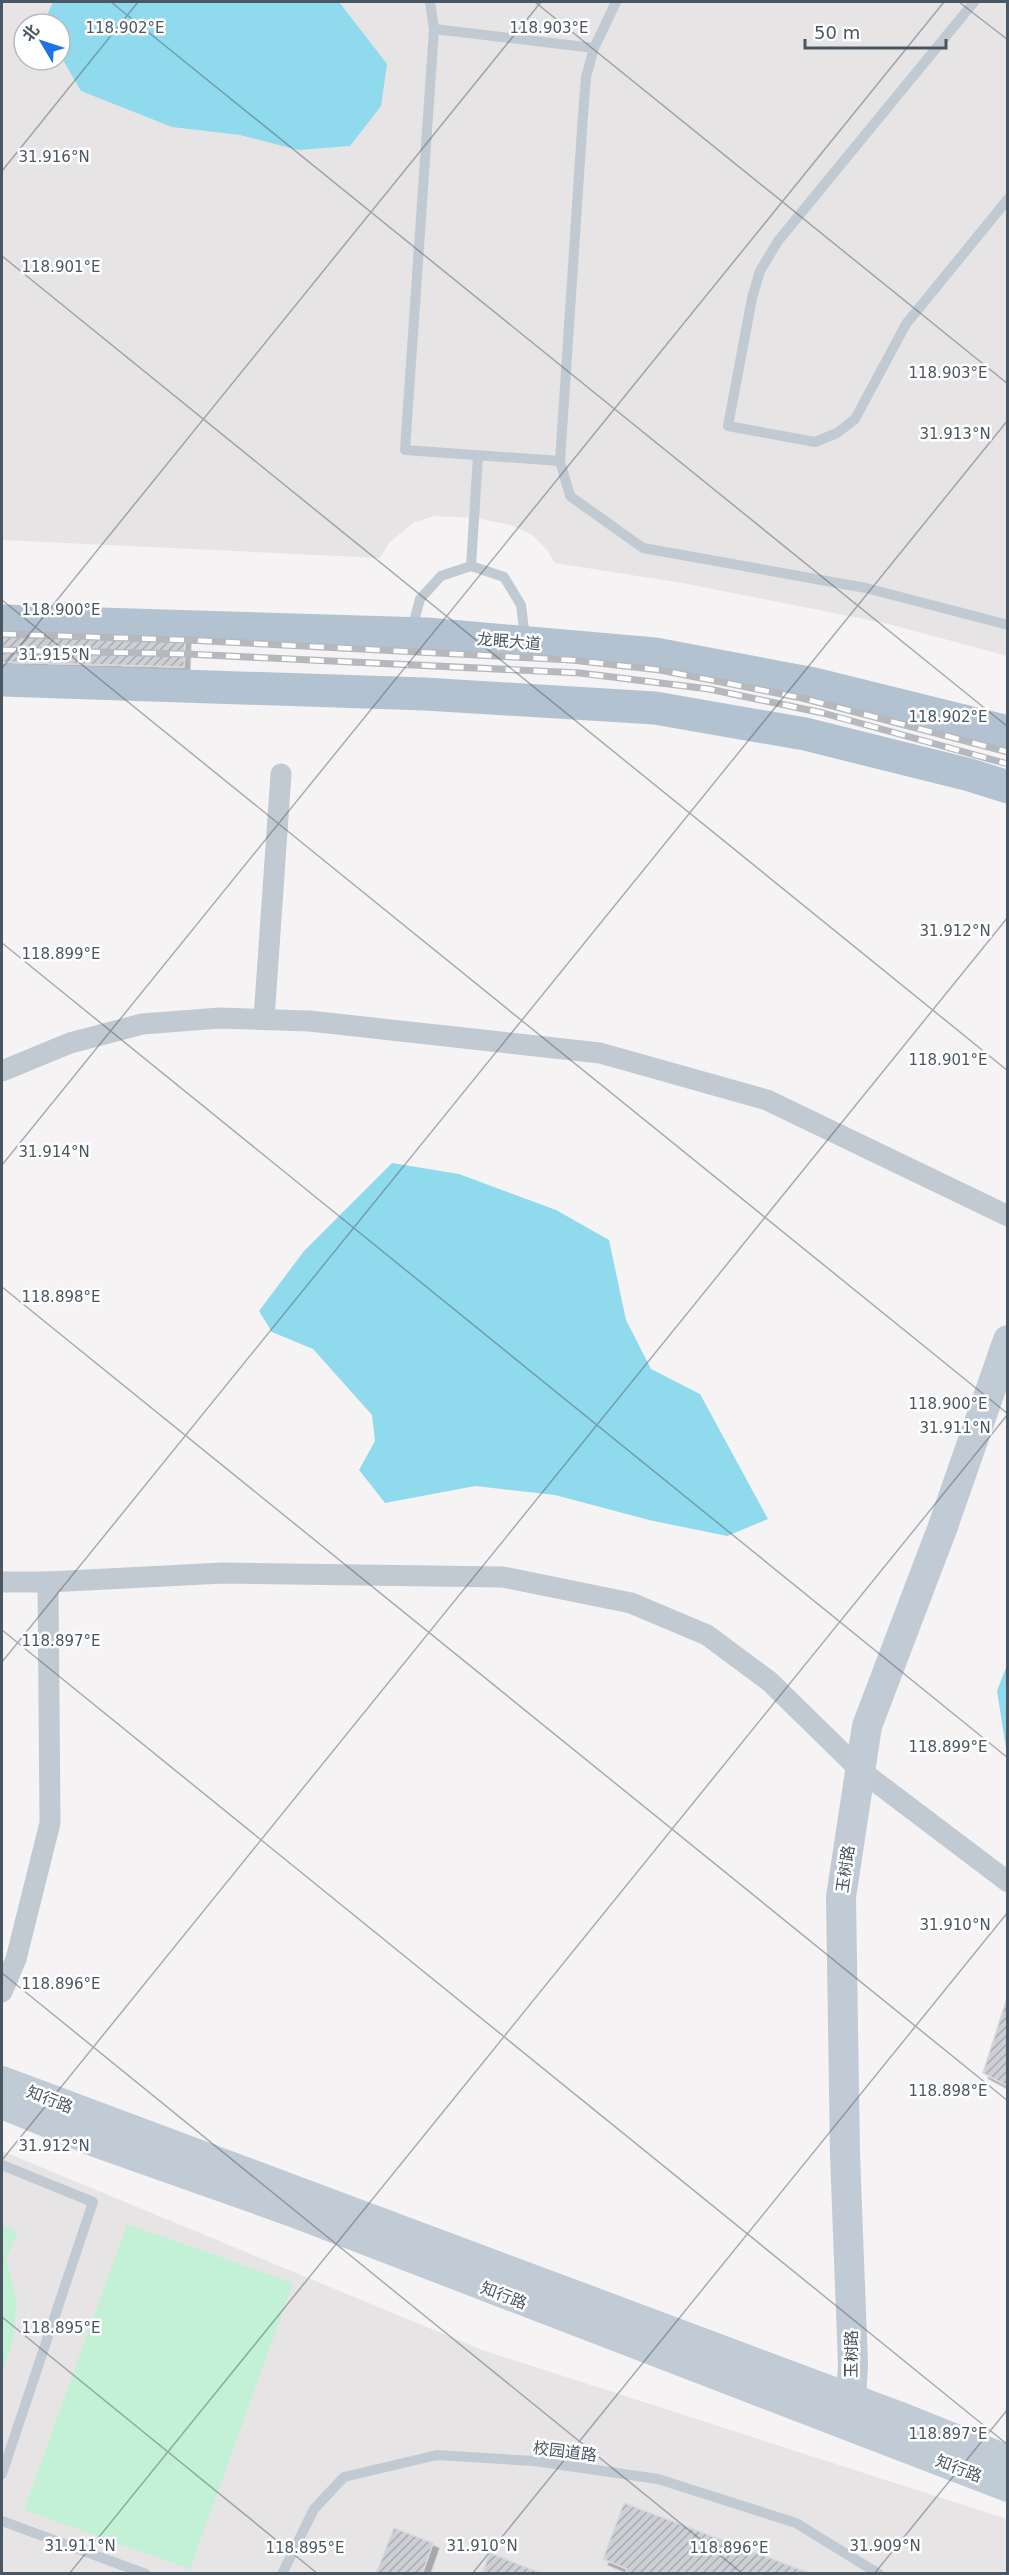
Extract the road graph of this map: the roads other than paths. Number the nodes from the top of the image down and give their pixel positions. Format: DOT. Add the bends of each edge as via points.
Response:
graph roads {
  1 [pos="430,2"];
  2 [pos="616,2"];
  3 [pos="974,2"];
  4 [pos="434,29"];
  5 [pos="594,48"];
  6 [pos="1008,199"];
  7 [pos="478,456"];
  8 [pos="560,461"];
  9 [pos="471,567"];
  10 [pos="2,621"];
  11 [pos="1008,625"];
  12 [pos="411,634"];
  13 [pos="525,642"];
  14 [pos="2,680"];
  15 [pos="1008,732"];
  16 [pos="281,774"];
  17 [pos="1008,787"];
  18 [pos="264,1019"];
  19 [pos="2,1071"];
  20 [pos="1008,1216"];
  21 [pos="1008,1340"];
  22 [pos="2,1582"];
  23 [pos="48,1582"];
  24 [pos="860,1770"];
  25 [pos="1008,1882"];
  26 [pos="2,1992"];
  27 [pos="2,2081"];
  28 [pos="2,2104"];
  29 [pos="2,2165"];
  30 [pos="846,2410"];
  31 [pos="1008,2460"];
  32 [pos="2,2474"];
  33 [pos="1008,2487"];
  34 [pos="2,2521"];
  35 [pos="863,2569"];
  36 [pos="146,2574"];
  37 [pos="282,2574"];
  38 [pos="879,2574"];
  1 -- 4 [label="lane"];
  2 -- 5 [label="lane"];
  3 -- 6 [label="lane" via="778,241 760,271 728,426 815,441 837,433 855,419 906,324"];
  4 -- 5 [label="lane"];
  4 -- 7 [label="lane" via="405,450"];
  5 -- 8 [label="lane" via="586,77"];
  7 -- 8 [label="lane"];
  7 -- 9 [label="lane"];
  8 -- 11 [label="lane" via="570,496 643,548 866,588"];
  9 -- 12 [label="lane" via="441,576 420,599"];
  9 -- 13 [label="lane" via="504,577 521,605"];
  10 -- 12 [label="main road, 龙眠大道"];
  12 -- 13 [label="main road, 龙眠大道"];
  13 -- 15 [label="main road, 龙眠大道" via="666,656 814,684"];
  14 -- 17 [label="main road" via="425,694 655,708 805,734"];
  16 -- 18 [label="street"];
  18 -- 19 [label="street" via="142,1024 70,1043"];
  18 -- 20 [label="street" via="600,1053 767,1100"];
  21 -- 24 [label="street, 玉树路" via="867,1726"];
  22 -- 23 [label="street"];
  23 -- 24 [label="street" via="224,1573 503,1576 631,1603 707,1635 769,1681"];
  23 -- 26 [label="street" via="50,1823 16,1959"];
  24 -- 25 [label="street"];
  24 -- 30 [label="street, 玉树路" via="841,1897 844,2143 853,2365"];
  27 -- 30 [label="street, 知行路"];
  28 -- 30 [label="street, 知行路" via="510,2297"];
  29 -- 32 [label="lane" via="93,2202"];
  30 -- 31 [label="street, 知行路"];
  30 -- 33 [label="street, 知行路"];
  34 -- 36 [label="lane"];
  35 -- 37 [label="lane, 校园道路" via="796,2523 658,2479 534,2461 437,2455 344,2477 314,2509"];
  35 -- 38 [label="lane, 校园道路"];
}
